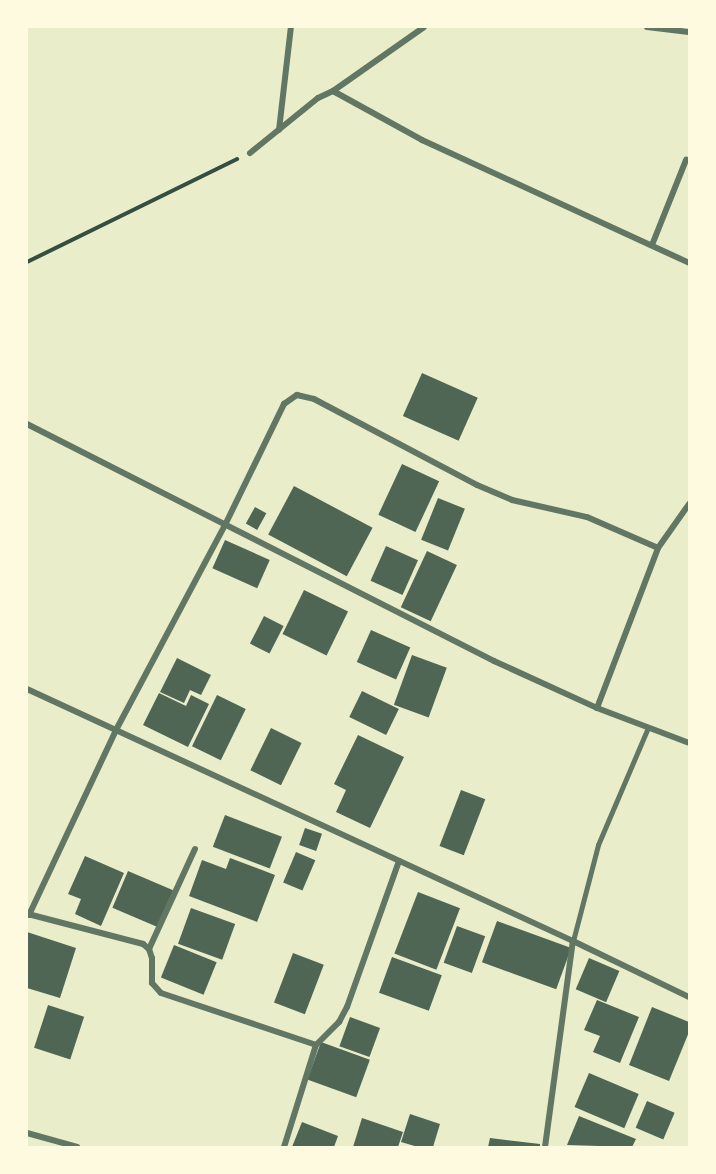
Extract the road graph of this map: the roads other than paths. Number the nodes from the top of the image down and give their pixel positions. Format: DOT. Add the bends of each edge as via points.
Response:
graph roads {
  1 [pos="291,27"];
  2 [pos="424,27"];
  3 [pos="647,27"];
  4 [pos="689,33"];
  5 [pos="333,91"];
  6 [pos="279,131"];
  7 [pos="250,153"];
  8 [pos="686,160"];
  9 [pos="652,245"];
  10 [pos="689,263"];
  11 [pos="27,424"];
  12 [pos="689,504"];
  13 [pos="225,525"];
  14 [pos="658,548"];
  15 [pos="27,689"];
  16 [pos="597,708"];
  17 [pos="648,728"];
  18 [pos="116,730"];
  19 [pos="689,743"];
  20 [pos="195,849"];
  21 [pos="399,861"];
  22 [pos="28,914"];
  23 [pos="573,940"];
  24 [pos="149,949"];
  25 [pos="689,997"];
  26 [pos="316,1045"];
  27 [pos="27,1133"];
  28 [pos="77,1147"];
  29 [pos="284,1147"];
  30 [pos="545,1147"];
  1 -- 6 [label="street"];
  2 -- 5 [label="street"];
  3 -- 4 [label="street"];
  5 -- 6 [label="street" via="318,98"];
  5 -- 9 [label="street" via="422,140"];
  6 -- 7 [label="street"];
  8 -- 9 [label="street"];
  9 -- 10 [label="street"];
  11 -- 13 [label="street"];
  12 -- 14 [label="street"];
  13 -- 14 [label="street" via="284,404 297,395 314,399 486,489 512,500 587,517"];
  13 -- 16 [label="street" via="494,661"];
  13 -- 18 [label="street"];
  14 -- 16 [label="street"];
  15 -- 18 [label="street"];
  16 -- 17 [label="street"];
  17 -- 19 [label="street"];
  17 -- 23 [label="lane" via="598,845"];
  18 -- 21 [label="street"];
  18 -- 22 [label="street"];
  20 -- 24 [label="street"];
  21 -- 23 [label="street"];
  21 -- 26 [label="street" via="347,1007 339,1022"];
  22 -- 24 [label="street" via="134,941"];
  23 -- 25 [label="street"];
  23 -- 30 [label="street"];
  24 -- 26 [label="street" via="152,983 160,993"];
  26 -- 29 [label="street"];
  27 -- 28 [label="street"];
}
